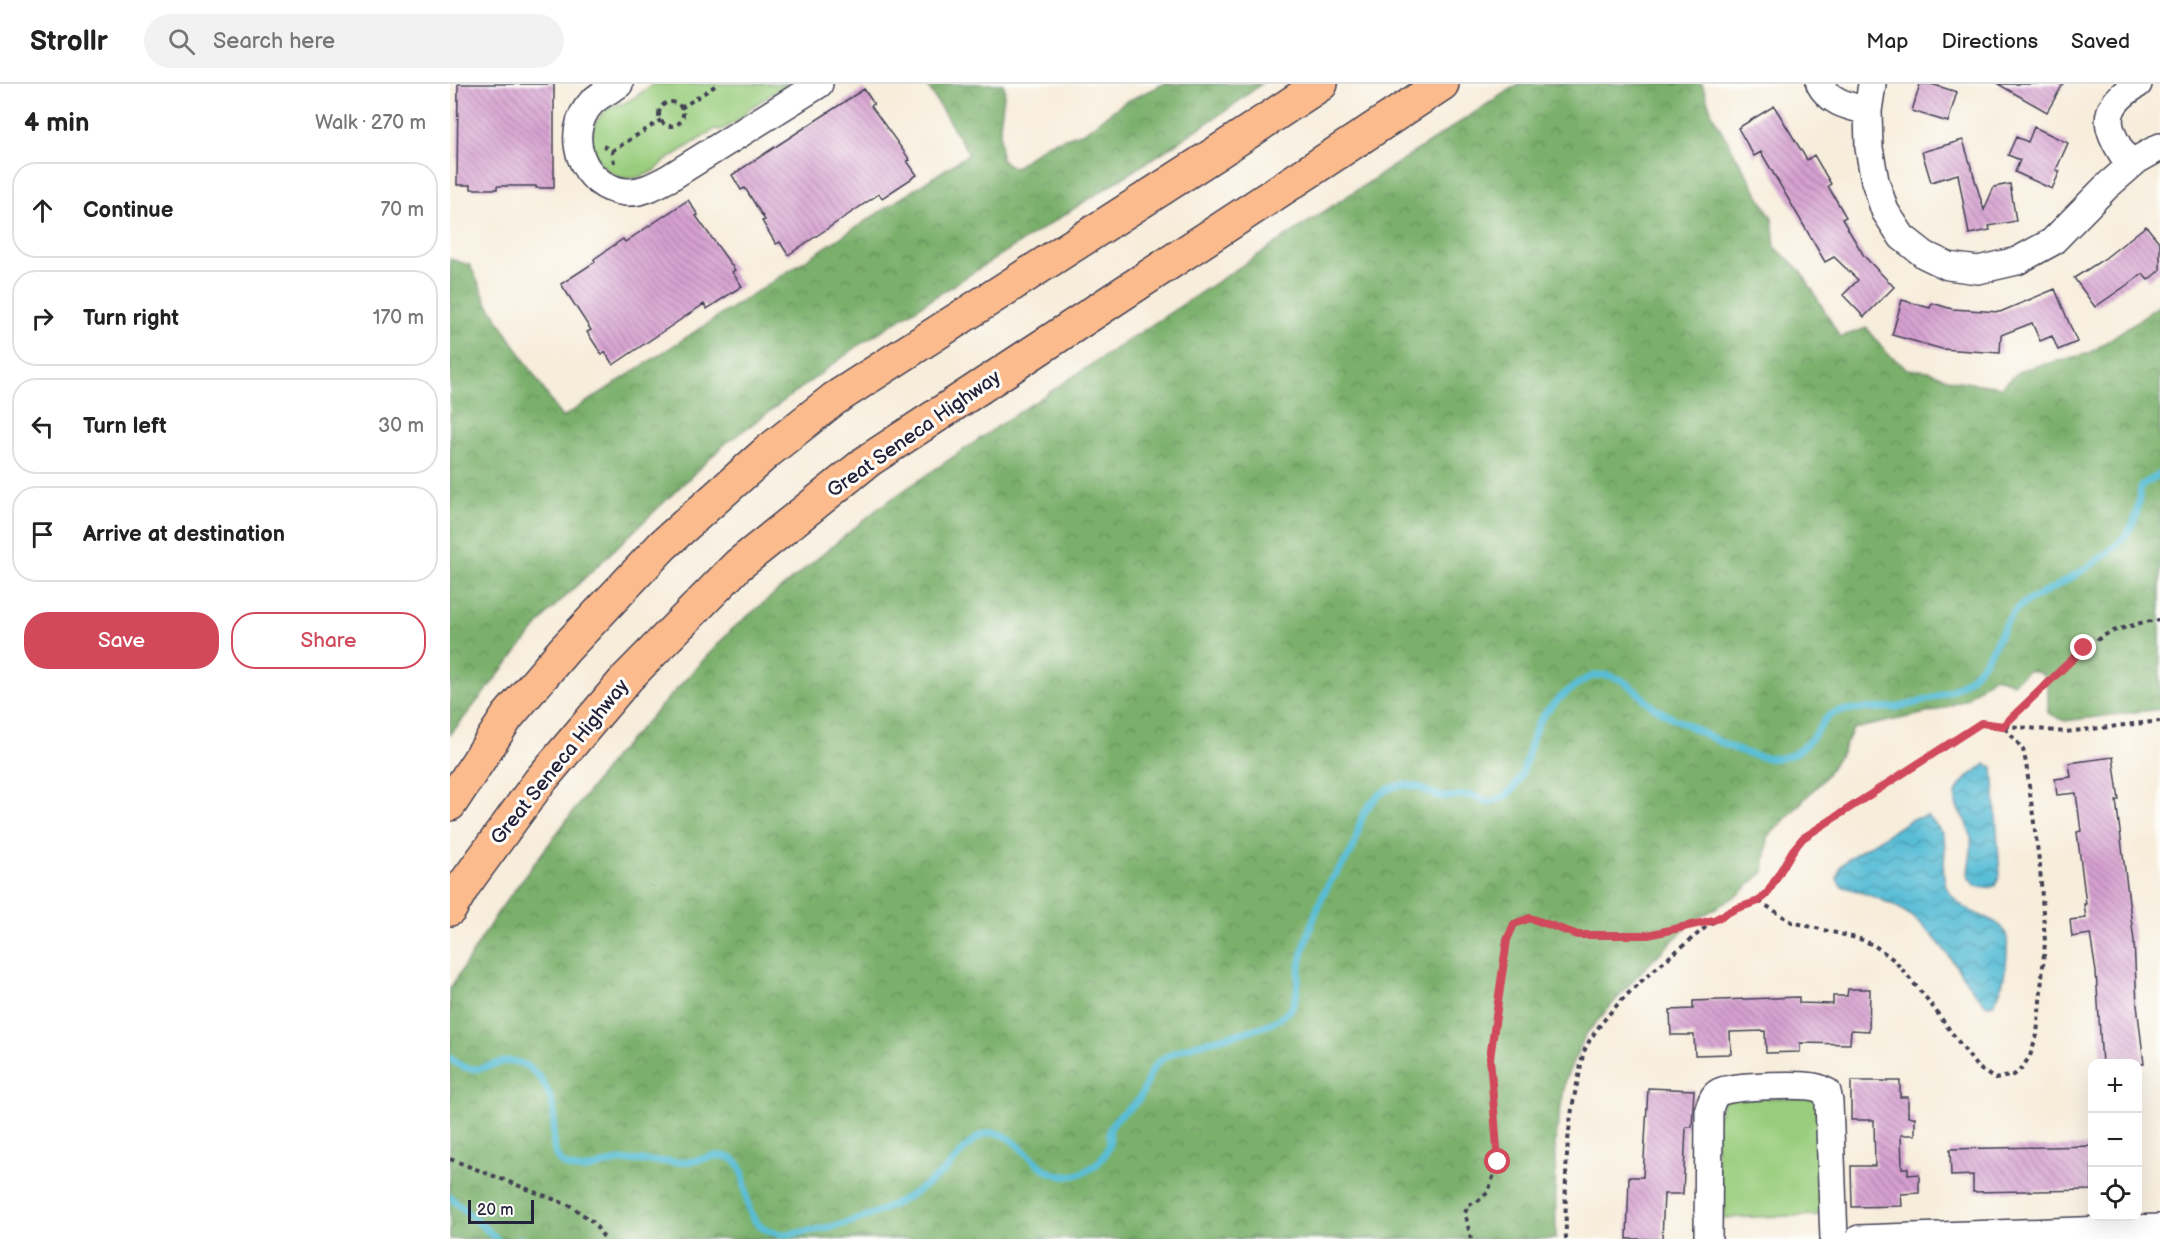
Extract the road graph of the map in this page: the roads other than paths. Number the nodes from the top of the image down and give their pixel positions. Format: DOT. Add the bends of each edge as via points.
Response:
graph roads {
  1 [pos="619,84"];
  2 [pos="819,84"];
  3 [pos="1321,84"];
  4 [pos="1442,84"];
  5 [pos="1820,84"];
  6 [pos="1872,84"];
  7 [pos="2138,84"];
  8 [pos="1868,111"];
  9 [pos="2160,147"];
  10 [pos="2130,166"];
  11 [pos="450,804"];
  12 [pos="457,897"];
  13 [pos="2160,1227"];
  14 [pos="1708,1239"];
  15 [pos="1834,1239"];
  16 [pos="1859,1239"];
  17 [pos="2156,1239"];
  1 -- 2 [label="street" via="593,101 586,111 579,125 578,145 583,162 596,180 627,192 647,189 669,178"];
  3 -- 11 [label="main road" via="834,399 766,453 663,545 565,649 507,717"];
  4 -- 12 [label="main road, Great Seneca Highway" via="869,460 738,565 627,678 539,782"];
  5 -- 8 [label="street" via="1834,100"];
  6 -- 8 [label="street"];
  7 -- 10 [label="street" via="2116,100 2109,117 2113,137"];
  8 -- 10 [label="street" via="1869,148 1885,212 1902,237 1948,266 1978,270 2017,261 2052,242"];
  9 -- 10 [label="street"];
  13 -- 16 [label="street"];
  13 -- 17 [label="street"];
  14 -- 15 [label="street" via="1709,1109 1713,1096 1738,1089 1801,1086 1827,1092"];
}
